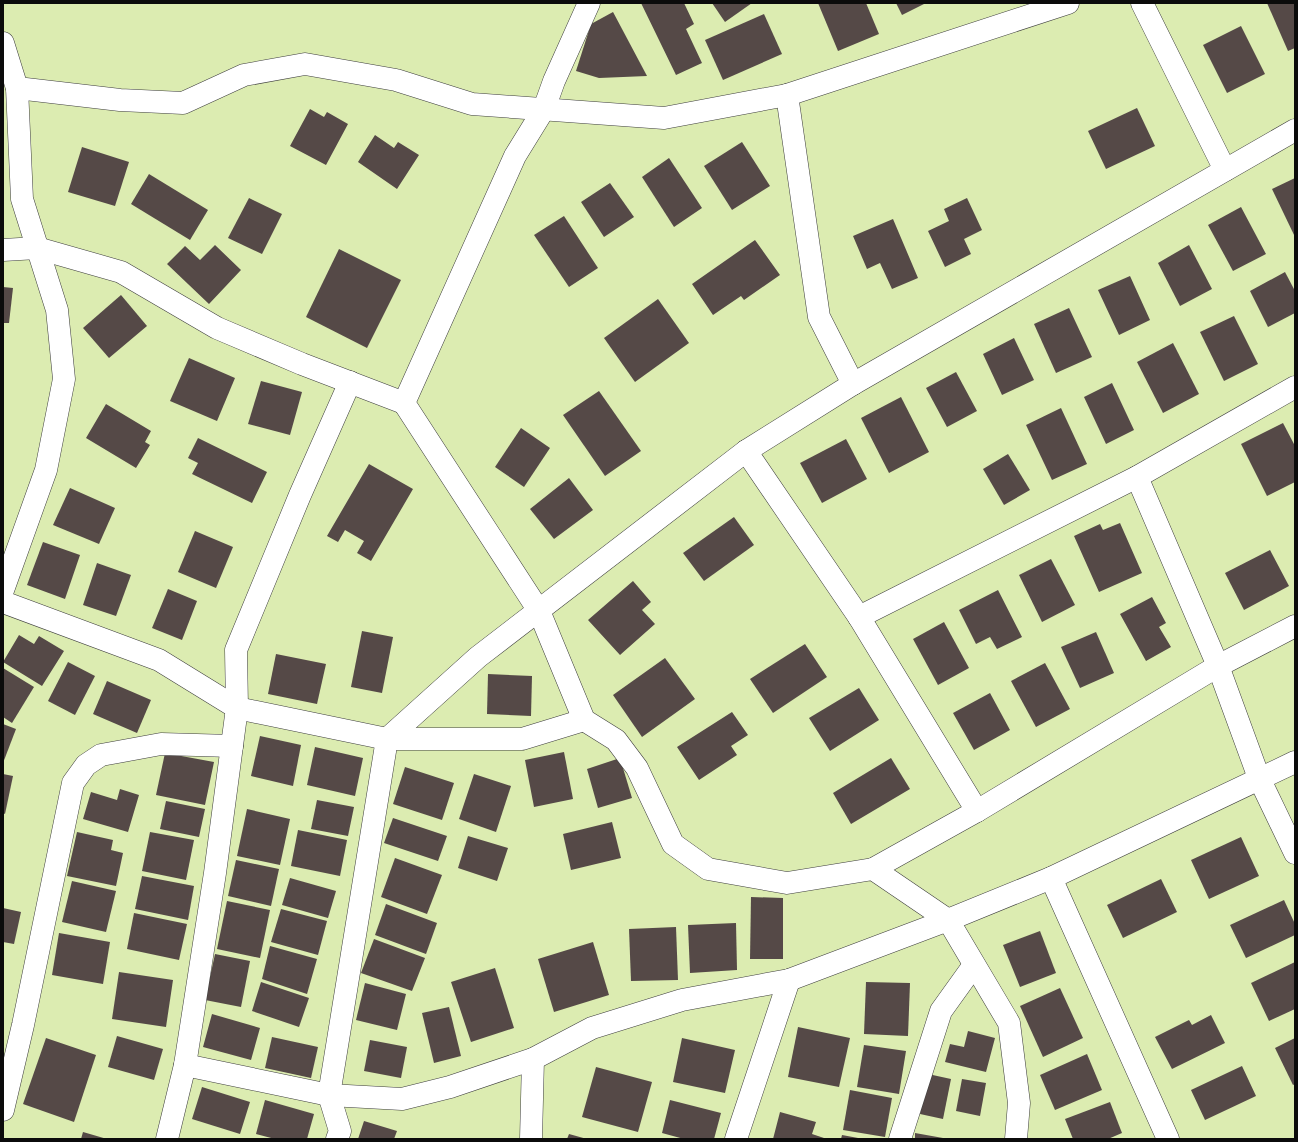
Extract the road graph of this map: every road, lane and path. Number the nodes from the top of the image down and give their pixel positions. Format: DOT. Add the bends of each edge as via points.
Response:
graph roads {
  1 [pos="590,3"];
  2 [pos="1068,3"];
  3 [pos="1142,3"];
  4 [pos="3,43"];
  5 [pos="17,88"];
  6 [pos="787,95"];
  7 [pos="544,109"];
  8 [pos="1295,130"];
  9 [pos="1225,170"];
  10 [pos="37,248"];
  11 [pos="3,250"];
  12 [pos="350,382"];
  13 [pos="853,384"];
  14 [pos="1295,387"];
  15 [pos="404,402"];
  16 [pos="746,451"];
  17 [pos="1138,476"];
  18 [pos="3,590"];
  19 [pos="3,602"];
  20 [pos="538,611"];
  21 [pos="858,617"];
  22 [pos="1295,626"];
  23 [pos="1218,666"];
  24 [pos="237,708"];
  25 [pos="584,720"];
  26 [pos="387,739"];
  27 [pos="232,746"];
  28 [pos="1295,762"];
  29 [pos="1259,778"];
  30 [pos="977,811"];
  31 [pos="1295,853"];
  32 [pos="873,869"];
  33 [pos="1051,878"];
  34 [pos="948,920"];
  35 [pos="974,965"];
  36 [pos="789,980"];
  37 [pos="532,1059"];
  38 [pos="185,1065"];
  39 [pos="329,1095"];
  40 [pos="3,1110"];
  41 [pos="167,1139"];
  42 [pos="338,1139"];
  43 [pos="531,1139"];
  44 [pos="736,1139"];
  45 [pos="900,1139"];
  46 [pos="1016,1139"];
  47 [pos="1168,1139"];
  1 -- 7 [label="street"];
  2 -- 6 [label="street"];
  3 -- 9 [label="street"];
  4 -- 5 [label="street"];
  5 -- 7 [label="street" via="120,100 183,103 244,75 304,64 396,80 472,104"];
  5 -- 10 [label="street" via="22,199"];
  6 -- 7 [label="street" via="664,118"];
  6 -- 13 [label="street" via="819,317"];
  7 -- 15 [label="street" via="515,156"];
  8 -- 9 [label="street"];
  9 -- 13 [label="street"];
  10 -- 11 [label="street"];
  10 -- 12 [label="street" via="122,272 217,328"];
  10 -- 18 [label="street" via="57,310 64,379 46,470"];
  12 -- 15 [label="street"];
  12 -- 24 [label="street" via="236,650"];
  13 -- 16 [label="street"];
  14 -- 17 [label="street"];
  15 -- 20 [label="street"];
  16 -- 20 [label="street"];
  16 -- 21 [label="street"];
  17 -- 21 [label="street"];
  17 -- 23 [label="street"];
  19 -- 24 [label="street" via="159,660"];
  20 -- 25 [label="street"];
  20 -- 26 [label="street" via="478,657"];
  21 -- 30 [label="street"];
  22 -- 23 [label="street"];
  23 -- 29 [label="street"];
  23 -- 30 [label="street"];
  24 -- 26 [label="street"];
  24 -- 27 [label="street"];
  25 -- 26 [label="street" via="522,739"];
  25 -- 32 [label="street" via="616,740 637,768 673,844 708,869 787,883"];
  26 -- 39 [label="street"];
  27 -- 38 [label="street"];
  27 -- 40 [label="street" via="161,744 101,755 86,765 73,783 25,1017"];
  28 -- 29 [label="street"];
  29 -- 31 [label="street"];
  29 -- 33 [label="street"];
  30 -- 32 [label="street"];
  32 -- 34 [label="street"];
  33 -- 34 [label="street"];
  33 -- 47 [label="street"];
  34 -- 35 [label="street"];
  34 -- 36 [label="street"];
  35 -- 45 [label="street" via="941,1011"];
  35 -- 46 [label="street" via="1009,1023 1019,1103"];
  36 -- 37 [label="street" via="675,1002 592,1028"];
  36 -- 44 [label="street"];
  37 -- 39 [label="street" via="450,1087 402,1099"];
  37 -- 43 [label="street"];
  38 -- 39 [label="street"];
  38 -- 41 [label="street"];
  39 -- 42 [label="street" via="340,1131"];
}
